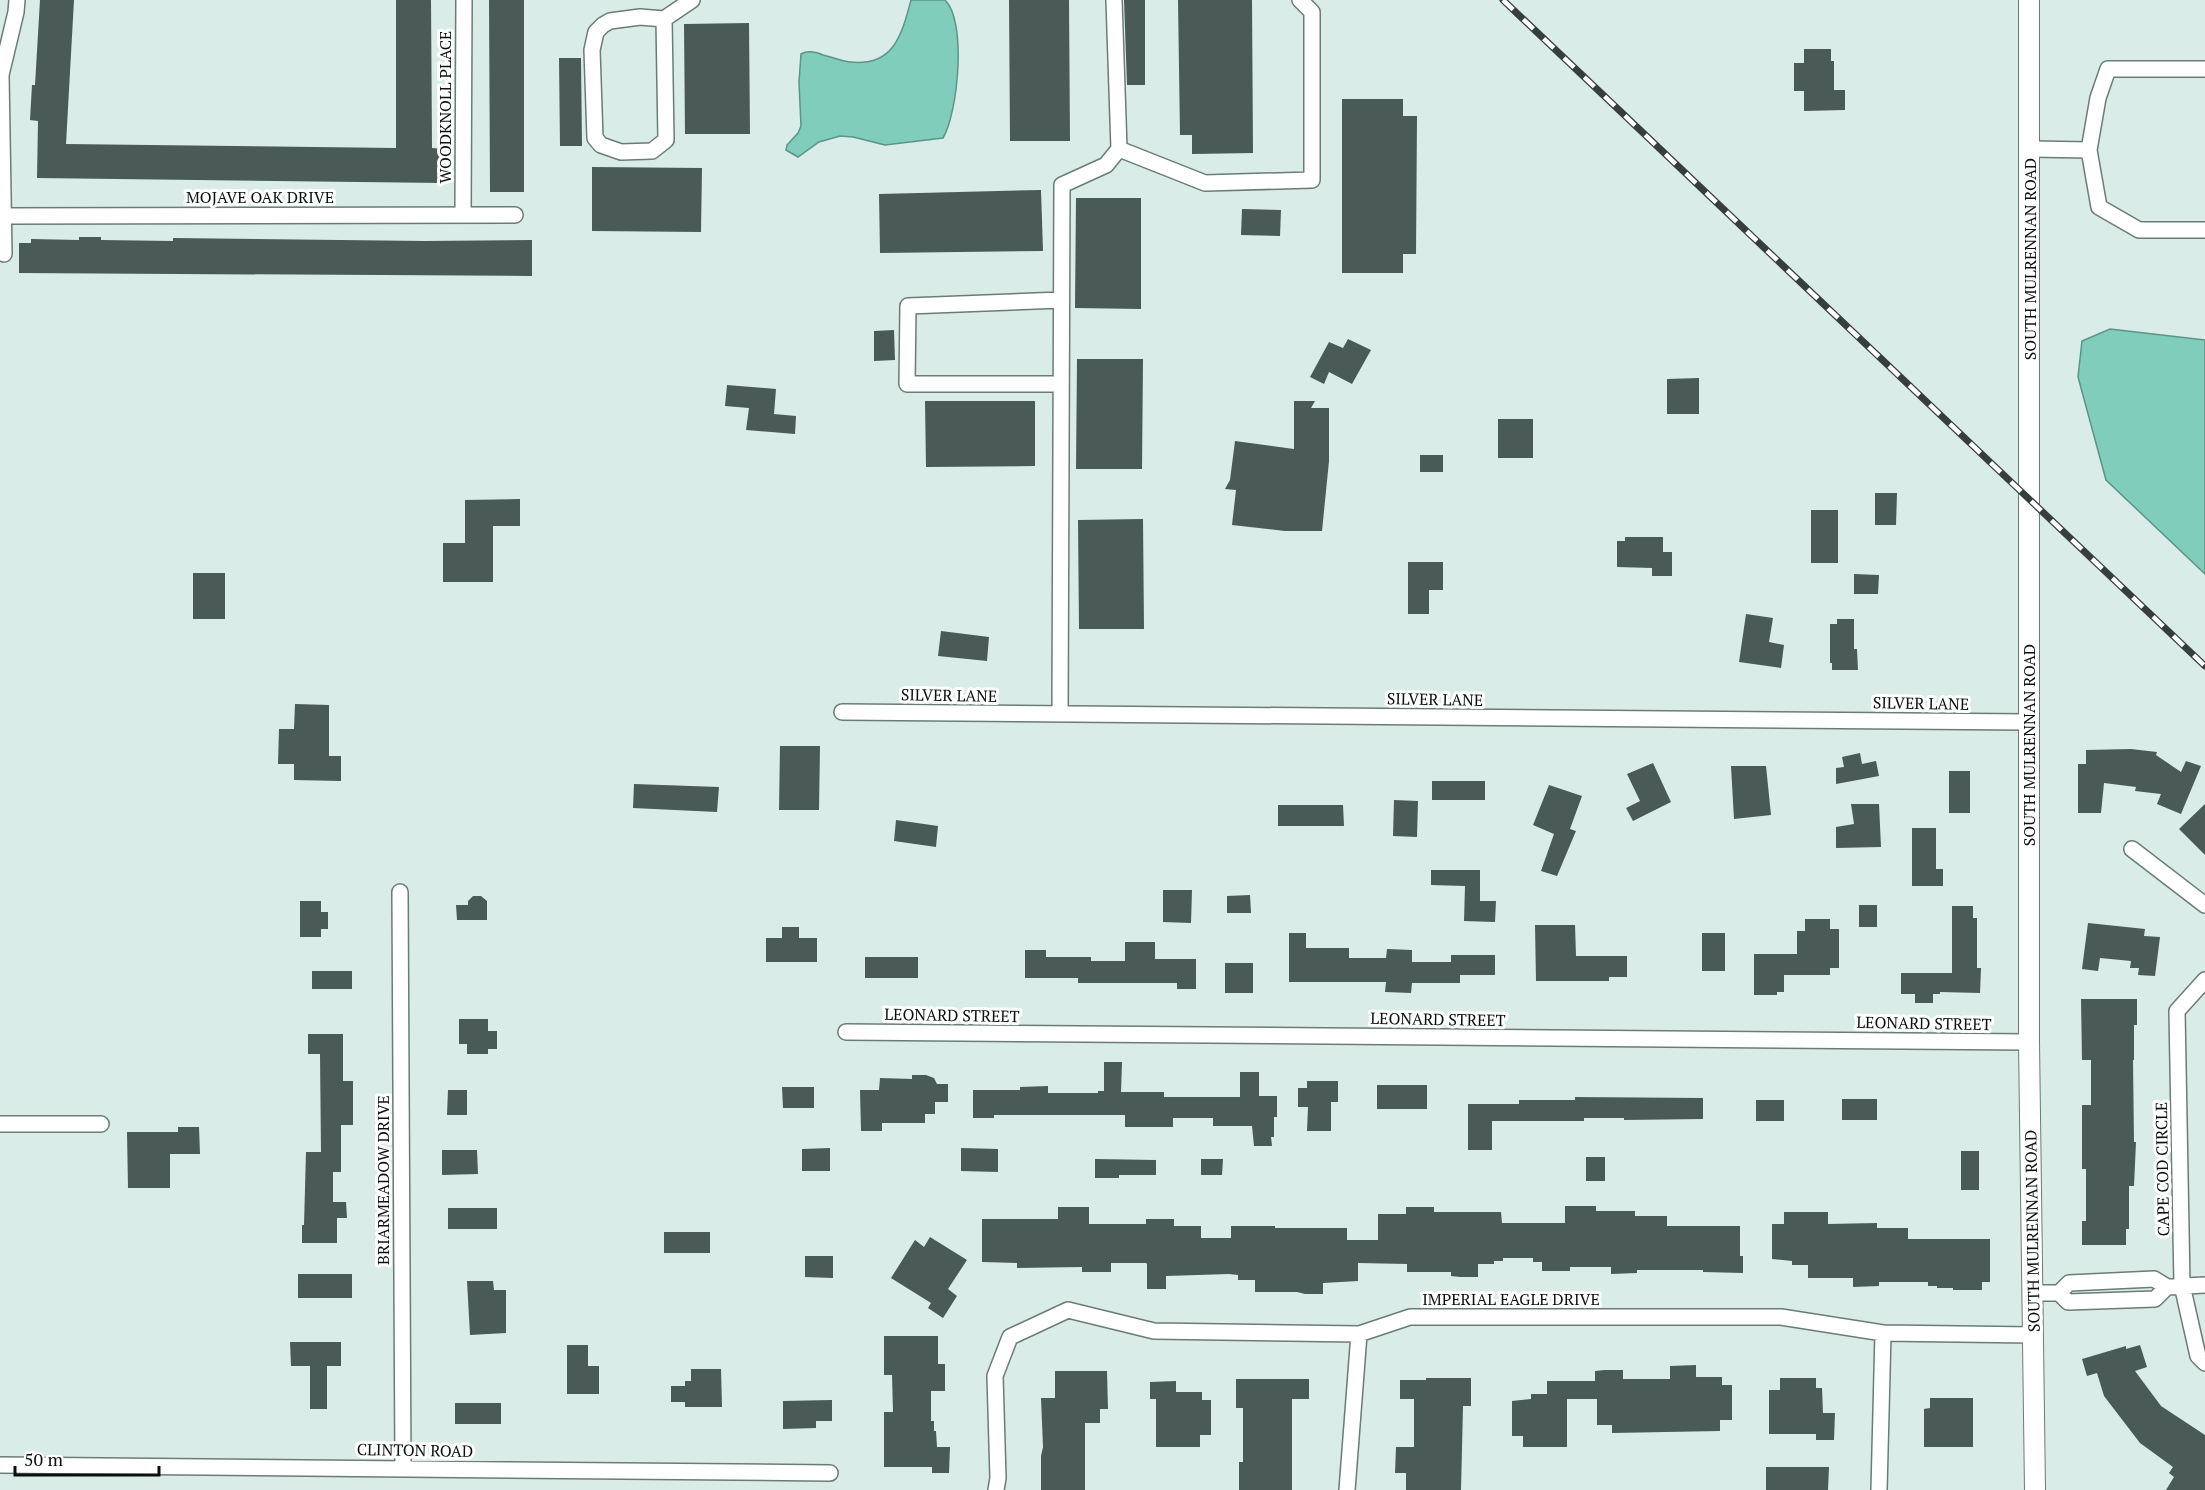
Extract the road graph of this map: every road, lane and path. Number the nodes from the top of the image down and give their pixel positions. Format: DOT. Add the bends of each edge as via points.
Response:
graph roads {
  1 [pos="17,0"];
  2 [pos="464,0"];
  3 [pos="692,0"];
  4 [pos="1114,0"];
  5 [pos="1300,0"];
  6 [pos="2029,0"];
  7 [pos="664,20"];
  8 [pos="2205,69"];
  9 [pos="1119,149"];
  10 [pos="2030,149"];
  11 [pos="2089,150"];
  12 [pos="463,215"];
  13 [pos="515,215"];
  14 [pos="4,216"];
  15 [pos="2205,230"];
  16 [pos="4,254"];
  17 [pos="1061,300"];
  18 [pos="1061,384"];
  19 [pos="842,712"];
  20 [pos="1060,714"];
  21 [pos="2028,722"];
  22 [pos="2132,849"];
  23 [pos="400,892"];
  24 [pos="2205,905"];
  25 [pos="2205,980"];
  26 [pos="846,1032"];
  27 [pos="2029,1042"];
  28 [pos="0,1124"];
  29 [pos="101,1124"];
  30 [pos="2205,1285"];
  31 [pos="2174,1286"];
  32 [pos="2033,1293"];
  33 [pos="1883,1333"];
  34 [pos="1359,1334"];
  35 [pos="2033,1335"];
  36 [pos="2205,1363"];
  37 [pos="0,1465"];
  38 [pos="403,1468"];
  39 [pos="830,1473"];
  40 [pos="996,1490"];
  41 [pos="1347,1490"];
  42 [pos="1879,1490"];
  43 [pos="2035,1490"];
  1 -- 14 [label="street" via="1,75"];
  2 -- 12 [label="street, WOODKNOLL PLACE"];
  3 -- 7 [label="street"];
  4 -- 9 [label="street"];
  5 -- 9 [label="street" via="1312,12 1312,180 1205,183"];
  6 -- 10 [label="street, SOUTH MULRENNAN ROAD"];
  7 -- 7 [label="street" via="666,140 652,151 610,150 595,138 592,50 596,32 610,21 640,17"];
  8 -- 11 [label="street" via="2108,69 2098,98"];
  9 -- 17 [label="street" via="1106,165 1062,185"];
  10 -- 11 [label="street"];
  10 -- 21 [label="street, SOUTH MULRENNAN ROAD"];
  11 -- 15 [label="street" via="2099,207 2139,230"];
  12 -- 13 [label="street, MOJAVE OAK DRIVE"];
  12 -- 14 [label="street, MOJAVE OAK DRIVE"];
  14 -- 16 [label="street"];
  17 -- 18 [label="street"];
  17 -- 18 [label="street" via="908,306 907,384"];
  18 -- 20 [label="street"];
  19 -- 20 [label="street, SILVER LANE"];
  20 -- 21 [label="street, SILVER LANE"];
  21 -- 27 [label="street, SOUTH MULRENNAN ROAD"];
  22 -- 24 [label="street"];
  23 -- 38 [label="street, BRIARMEADOW DRIVE"];
  25 -- 31 [label="street, CAPE COD CIRCLE" via="2177,1011"];
  26 -- 27 [label="street, LEONARD STREET"];
  27 -- 32 [label="street, SOUTH MULRENNAN ROAD"];
  28 -- 29 [label="street"];
  30 -- 31 [label="street"];
  31 -- 32 [label="street" via="2154,1299 2068,1302 2059,1293"];
  31 -- 36 [label="street, CAPE COD CIRCLE" via="2198,1356"];
  32 -- 35 [label="street, SOUTH MULRENNAN ROAD"];
  33 -- 34 [label="street, IMPERIAL EAGLE DRIVE" via="1781,1317 1410,1317"];
  33 -- 35 [label="street, IMPERIAL EAGLE DRIVE"];
  33 -- 42 [label="street"];
  34 -- 40 [label="street, IMPERIAL EAGLE DRIVE" via="1154,1331 1068,1310 1010,1337 994,1376"];
  34 -- 41 [label="street"];
  35 -- 43 [label="street, SOUTH MULRENNAN ROAD"];
  37 -- 38 [label="street, CLINTON ROAD"];
  38 -- 39 [label="street, CLINTON ROAD"];
}
